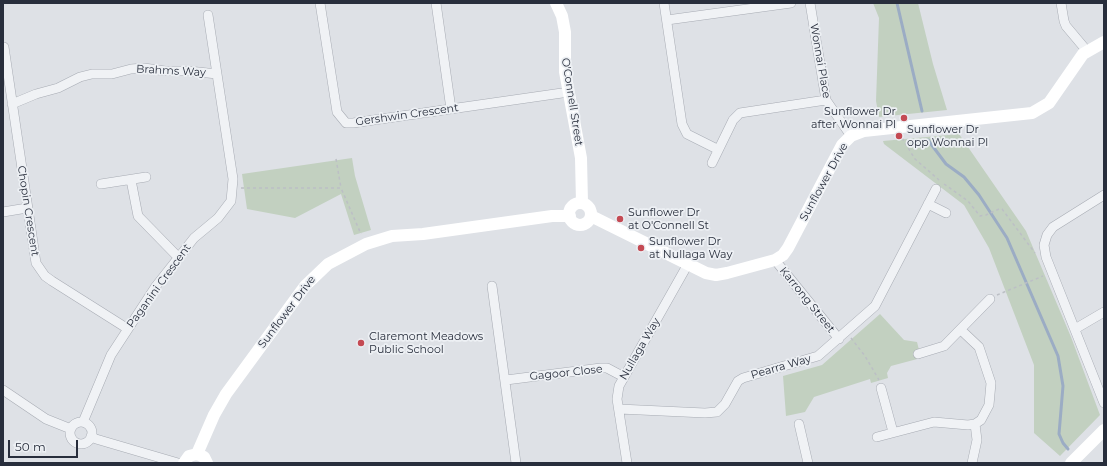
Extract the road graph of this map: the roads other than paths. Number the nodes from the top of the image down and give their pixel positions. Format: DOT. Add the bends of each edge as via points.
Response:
graph roads {
  1 [pos="320,3"];
  2 [pos="436,3"];
  3 [pos="556,3"];
  4 [pos="664,3"];
  5 [pos="791,3"];
  6 [pos="810,3"];
  7 [pos="1061,3"];
  8 [pos="208,15"];
  9 [pos="667,20"];
  10 [pos="1104,42"];
  11 [pos="4,47"];
  12 [pos="1087,51"];
  13 [pos="217,74"];
  14 [pos="569,92"];
  15 [pos="826,100"];
  16 [pos="8,104"];
  17 [pos="451,109"];
  18 [pos="851,136"];
  19 [pos="718,149"];
  20 [pos="712,163"];
  21 [pos="146,178"];
  22 [pos="131,180"];
  23 [pos="101,184"];
  24 [pos="936,189"];
  25 [pos="1104,195"];
  26 [pos="582,203"];
  27 [pos="928,204"];
  28 [pos="27,208"];
  29 [pos="3,212"];
  30 [pos="946,212"];
  31 [pos="570,216"];
  32 [pos="591,216"];
  33 [pos="178,257"];
  34 [pos="775,260"];
  35 [pos="688,264"];
  36 [pos="492,286"];
  37 [pos="990,299"];
  38 [pos="1104,312"];
  39 [pos="128,329"];
  40 [pos="1075,329"];
  41 [pos="961,330"];
  42 [pos="839,339"];
  43 [pos="918,354"];
  44 [pos="624,377"];
  45 [pos="506,380"];
  46 [pos="881,388"];
  47 [pos="3,390"];
  48 [pos="1104,403"];
  49 [pos="619,409"];
  50 [pos="83,422"];
  51 [pos="798,424"];
  52 [pos="975,424"];
  53 [pos="71,429"];
  54 [pos="1104,430"];
  55 [pos="893,432"];
  56 [pos="91,436"];
  57 [pos="877,437"];
  58 [pos="197,454"];
  59 [pos="178,463"];
  60 [pos="184,463"];
  61 [pos="207,463"];
  62 [pos="516,463"];
  63 [pos="627,463"];
  64 [pos="808,463"];
  65 [pos="972,463"];
  66 [pos="1072,463"];
  1 -- 17 [label="street, Gershwin Crescent" via="337,112 342,121 353,123"];
  2 -- 17 [label="street"];
  3 -- 14 [label="street, O'Connell Street" via="565,32 564,62"];
  4 -- 9 [label="street"];
  5 -- 9 [label="street"];
  6 -- 15 [label="street, Wonnai Place"];
  7 -- 12 [label="street" via="1066,26"];
  8 -- 13 [label="street, Paganini Crescent"];
  9 -- 19 [label="street" via="684,130 693,138"];
  10 -- 12 [label="street, Sunflower Drive"];
  11 -- 16 [label="street, Chopin Crescent"];
  12 -- 18 [label="street, Sunflower Drive" via="1049,103 1029,114 864,131"];
  13 -- 16 [label="street, Brahms Way" via="144,68 112,74 92,74"];
  13 -- 33 [label="street, Paganini Crescent" via="233,188 231,201 218,218 194,238"];
  14 -- 17 [label="street, Gershwin Crescent"];
  14 -- 26 [label="street, O'Connell Street" via="581,158"];
  15 -- 18 [label="street, Wonnai Place"];
  15 -- 19 [label="street" via="740,112"];
  16 -- 28 [label="street, Chopin Crescent"];
  18 -- 34 [label="street, Sunflower Drive" via="842,145 788,248"];
  19 -- 20 [label="street"];
  21 -- 22 [label="street"];
  22 -- 23 [label="street"];
  22 -- 33 [label="street" via="138,216"];
  24 -- 27 [label="street, Pearra Way"];
  25 -- 40 [label="street" via="1053,227 1045,242 1046,257"];
  26 -- 31 [label="street" via="572,206"];
  26 -- 32 [label="street" via="590,209"];
  27 -- 30 [label="street"];
  27 -- 42 [label="street, Pearra Way" via="875,306"];
  28 -- 29 [label="street"];
  28 -- 39 [label="street, Chopin Crescent" via="34,256 42,272"];
  31 -- 32 [label="street" via="573,222 579,225 588,222"];
  31 -- 58 [label="street, Sunflower Drive" via="552,216 392,236 366,244 328,264 305,286 226,394"];
  32 -- 35 [label="street"];
  33 -- 39 [label="street, Paganini Crescent"];
  34 -- 35 [label="street" via="716,275"];
  34 -- 42 [label="street, Karrong Street"];
  35 -- 44 [label="street, Nullaga Way"];
  36 -- 45 [label="street"];
  37 -- 41 [label="street"];
  38 -- 40 [label="street"];
  39 -- 50 [label="street, Paganini Crescent" via="104,371"];
  40 -- 48 [label="street"];
  41 -- 43 [label="street" via="944,346"];
  41 -- 52 [label="street" via="979,347 991,383 988,410"];
  42 -- 49 [label="street, Pearra Way" via="818,356 743,378 738,381 725,404 717,412"];
  44 -- 45 [label="street, Gagoor Close" via="607,368 601,368"];
  44 -- 49 [label="street, Nullaga Way" via="617,392"];
  45 -- 62 [label="street"];
  46 -- 55 [label="street"];
  47 -- 53 [label="street" via="46,419"];
  49 -- 63 [label="street, Nullaga Way"];
  50 -- 53 [label="street" via="77,423"];
  50 -- 56 [label="street" via="91,428"];
  51 -- 64 [label="street"];
  52 -- 55 [label="street" via="934,422"];
  52 -- 65 [label="street" via="977,440"];
  53 -- 56 [label="street" via="70,436 78,443 86,442"];
  54 -- 66 [label="street"];
  55 -- 57 [label="street"];
  56 -- 59 [label="street"];
  58 -- 60 [label="street" via="189,456"];
  58 -- 61 [label="street" via="204,457"];
}
